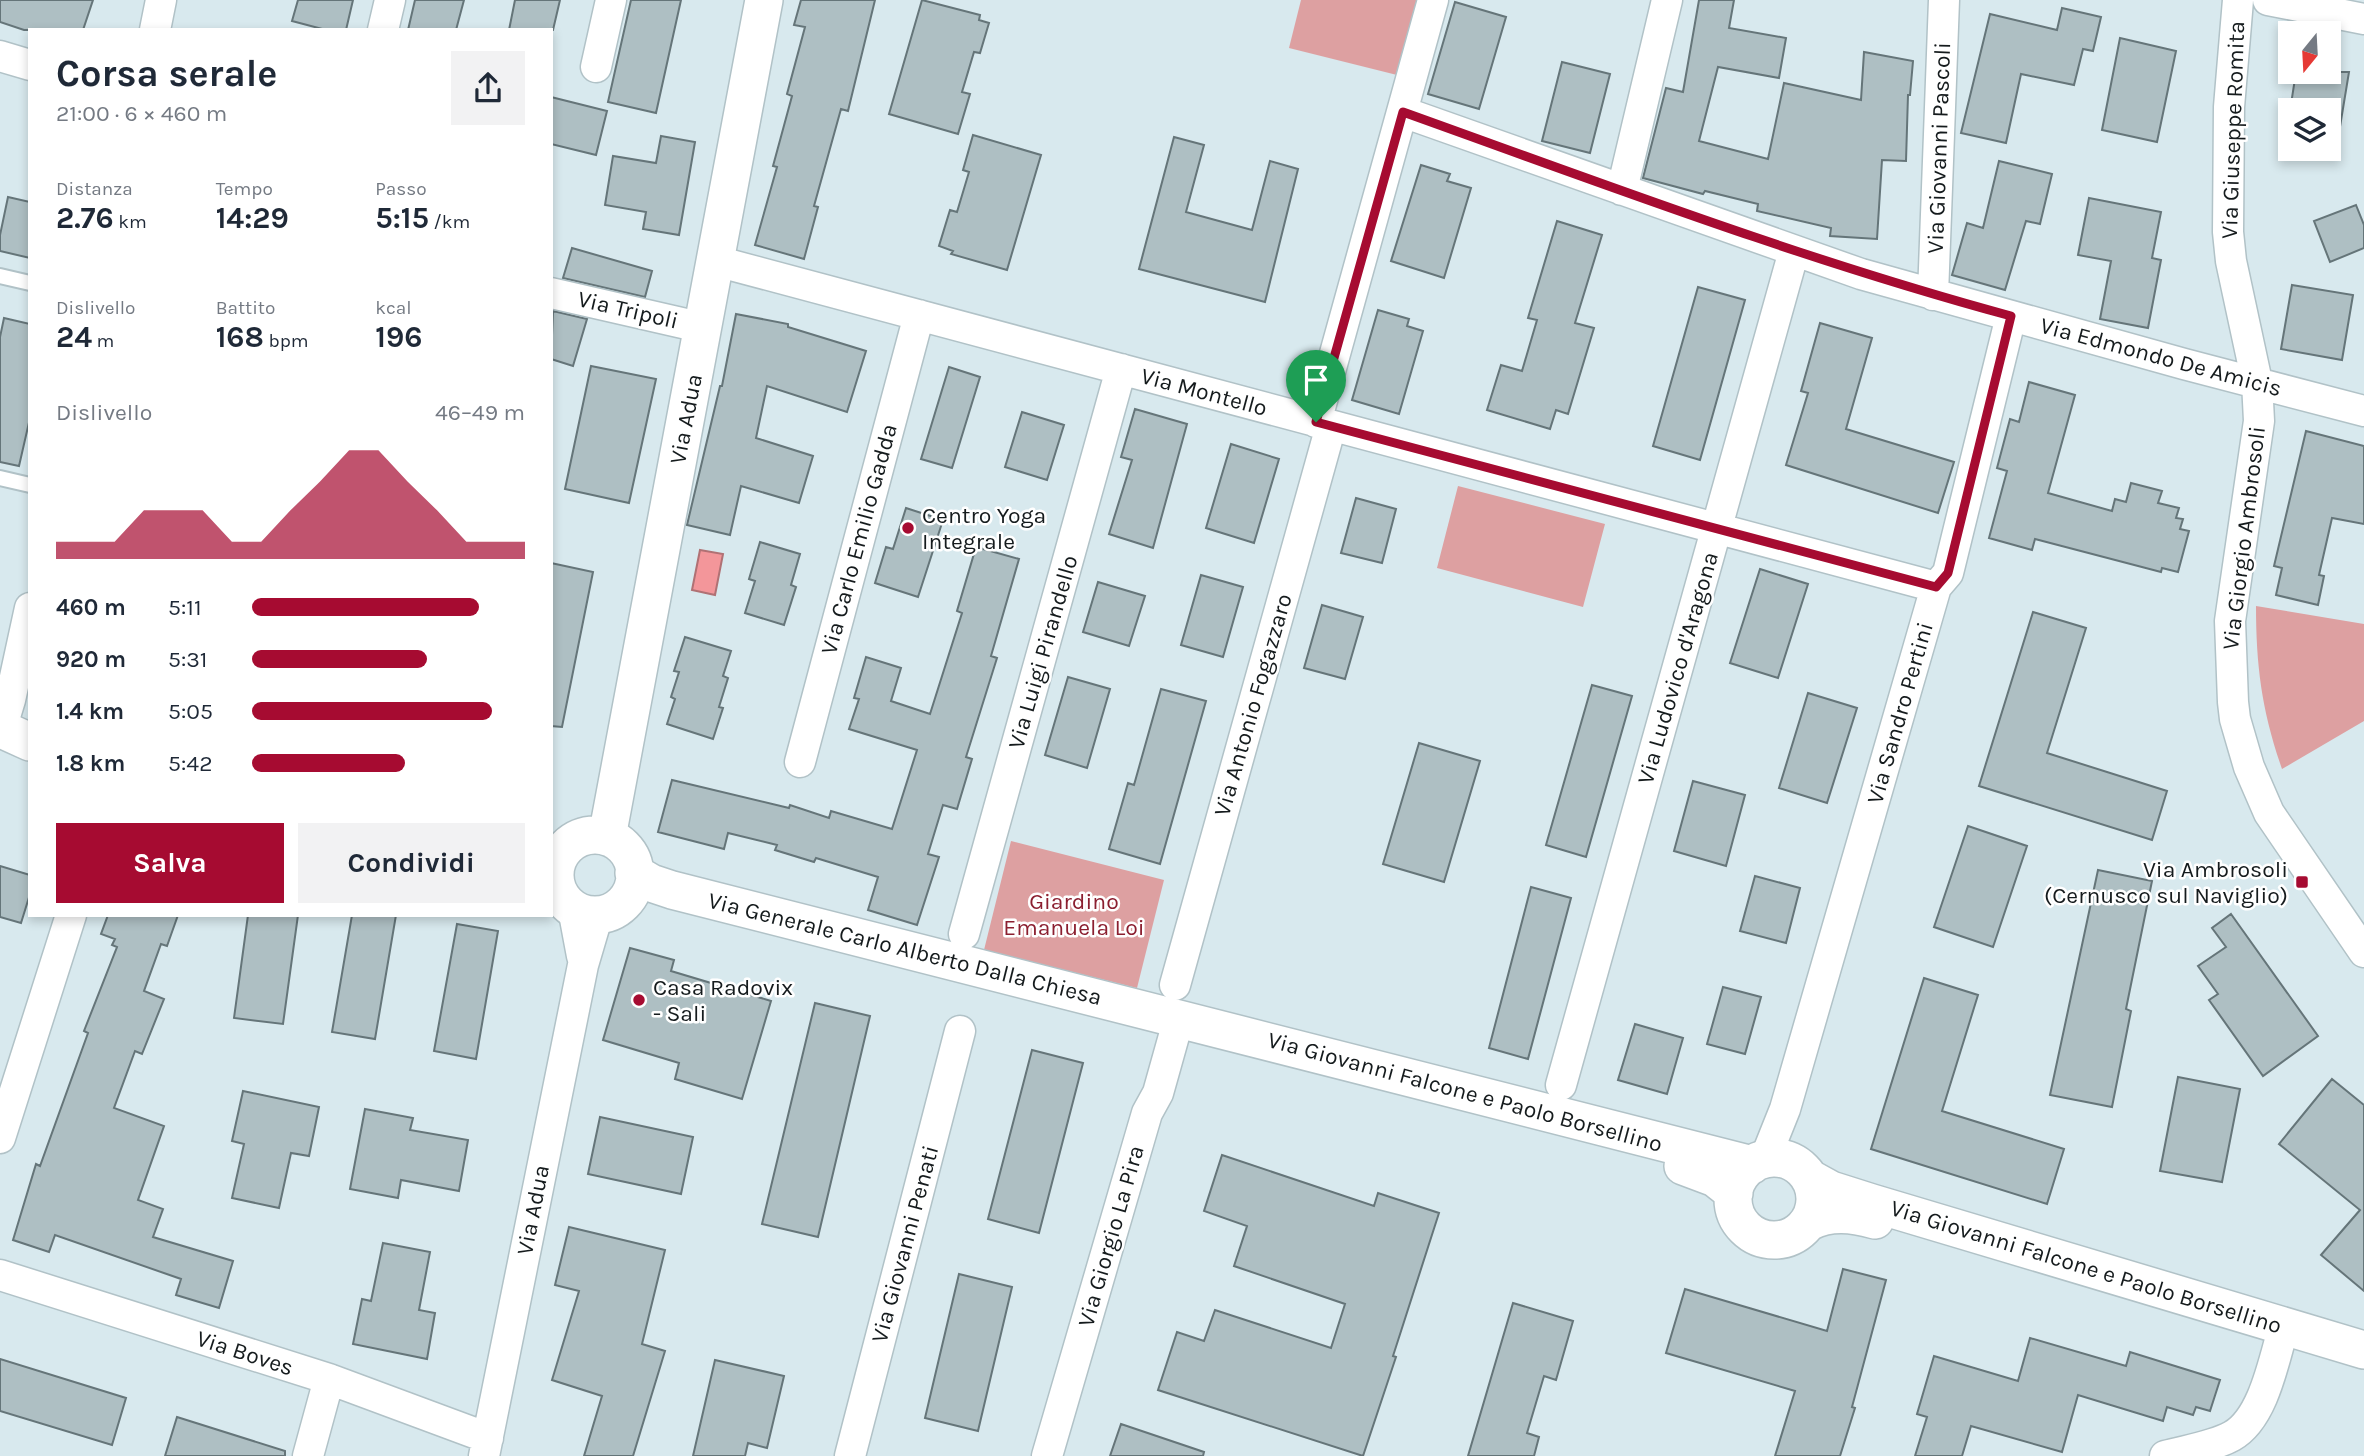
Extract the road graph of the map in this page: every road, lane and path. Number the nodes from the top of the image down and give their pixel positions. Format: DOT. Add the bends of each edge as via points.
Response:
graph roads {
  1 [pos="161,0"];
  2 [pos="390,0"];
  3 [pos="611,0"];
  4 [pos="764,0"];
  5 [pos="1433,0"];
  6 [pos="1667,0"];
  7 [pos="1944,0"];
  8 [pos="2238,0"];
  9 [pos="2268,0"];
  10 [pos="2364,19"];
  11 [pos="155,28"];
  12 [pos="383,28"];
  13 [pos="0,55"];
  14 [pos="28,64"];
  15 [pos="596,67"];
  16 [pos="1403,112"];
  17 [pos="1622,190"];
  18 [pos="1794,251"];
  19 [pos="716,261"];
  20 [pos="0,276"];
  21 [pos="28,283"];
  22 [pos="553,293"];
  23 [pos="1933,295"];
  24 [pos="919,315"];
  25 [pos="2011,316"];
  26 [pos="704,328"];
  27 [pos="1121,369"];
  28 [pos="2257,382"];
  29 [pos="2364,411"];
  30 [pos="1324,424"];
  31 [pos="0,478"];
  32 [pos="28,485"];
  33 [pos="1716,529"];
  34 [pos="1936,587"];
  35 [pos="28,622"];
  36 [pos="12,733"];
  37 [pos="800,762"];
  38 [pos="582,881"];
  39 [pos="70,917"];
  40 [pos="964,934"];
  41 [pos="2364,952"];
  42 [pos="1176,1013"];
  43 [pos="961,1031"];
  44 [pos="1561,1085"];
  45 [pos="0,1138"];
  46 [pos="1770,1171"];
  47 [pos="1809,1222"];
  48 [pos="0,1275"];
  49 [pos="2282,1333"];
  50 [pos="2364,1350"];
  51 [pos="2364,1366"];
  52 [pos="329,1379"];
  53 [pos="486,1447"];
  54 [pos="308,1456"];
  55 [pos="850,1456"];
  56 [pos="1047,1456"];
  57 [pos="2165,1456"];
  1 -- 11 [label="street"];
  2 -- 12 [label="street"];
  3 -- 15 [label="street"];
  4 -- 19 [label="street, Via Adua"];
  5 -- 16 [label="street, Via Antonio Fogazzaro"];
  6 -- 17 [label="street"];
  7 -- 23 [label="street, Via Giovanni Pascoli"];
  8 -- 28 [label="street, Via Giuseppe Romita" via="2229,125 2228,232"];
  9 -- 10 [label="street"];
  13 -- 14 [label="street"];
  16 -- 17 [label="street, Via Edmondo De Amicis"];
  16 -- 30 [label="street, Via Antonio Fogazzaro"];
  17 -- 18 [label="street, Via Edmondo De Amicis"];
  18 -- 23 [label="street, Via Edmondo De Amicis"];
  18 -- 33 [label="street, Via Ludovico d'Aragona"];
  19 -- 24 [label="street, Via Montello"];
  19 -- 26 [label="street, Via Adua"];
  20 -- 21 [label="lane"];
  22 -- 26 [label="street, Via Tripoli"];
  23 -- 25 [label="street, Via Edmondo De Amicis"];
  24 -- 27 [label="street, Via Montello"];
  24 -- 37 [label="street, Via Carlo Emilio Gadda"];
  25 -- 28 [label="street, Via Edmondo De Amicis"];
  25 -- 34 [label="street, Via Sandro Pertini" via="1948,573"];
  26 -- 38 [label="street, Via Adua" via="607,837 628,853"];
  27 -- 30 [label="street, Via Montello"];
  27 -- 40 [label="street, Via Luigi Pirandello"];
  28 -- 29 [label="street, Via Edmondo De Amicis"];
  28 -- 41 [label="street, Via Giorgio Ambrosoli" via="2257,441 2230,621 2235,719 2269,813"];
  30 -- 33 [label="street, Via Montello"];
  30 -- 42 [label="street, Via Antonio Fogazzaro"];
  31 -- 32 [label="lane"];
  33 -- 34 [label="street, Via Montello"];
  33 -- 44 [label="street, Via Ludovico d'Aragona"];
  34 -- 46 [label="street, Via Sandro Pertini" via="1785,1109 1785,1141"];
  35 -- 36 [label="street"];
  38 -- 42 [label="street, Via Generale Carlo Alberto Dalla Chiesa" via="657,904"];
  38 -- 53 [label="street, Via Adua" via="583,965"];
  39 -- 45 [label="street"];
  42 -- 46 [label="street, Via Giovanni Falcone e Paolo Borsellino" via="1715,1178"];
  42 -- 56 [label="street, Via Giorgio La Pira" via="1158,1093 1147,1113"];
  43 -- 55 [label="street, Via Giovanni Penati"];
  46 -- 47 [label="street" via="1816,1198"];
  46 -- 47 [label="street, Via Giovanni Falcone e Paolo Borsellino" via="1734,1209 1740,1222 1764,1239 1781,1240 1799,1233"];
  46 -- 49 [label="street, Via Giovanni Falcone e Paolo Borsellino"];
  47 -- 49 [label="street, Via Giovanni Falcone e Paolo Borsellino" via="1830,1214 1862,1216"];
  48 -- 52 [label="street, Via Boves"];
  49 -- 50 [label="street, Via Giovanni Falcone e Paolo Borsellino"];
  49 -- 51 [label="street, Via Giovanni Falcone e Paolo Borsellino"];
  49 -- 57 [label="street" via="2248,1423 2224,1440"];
  52 -- 53 [label="street, Via Boves"];
  52 -- 54 [label="street"];
}
